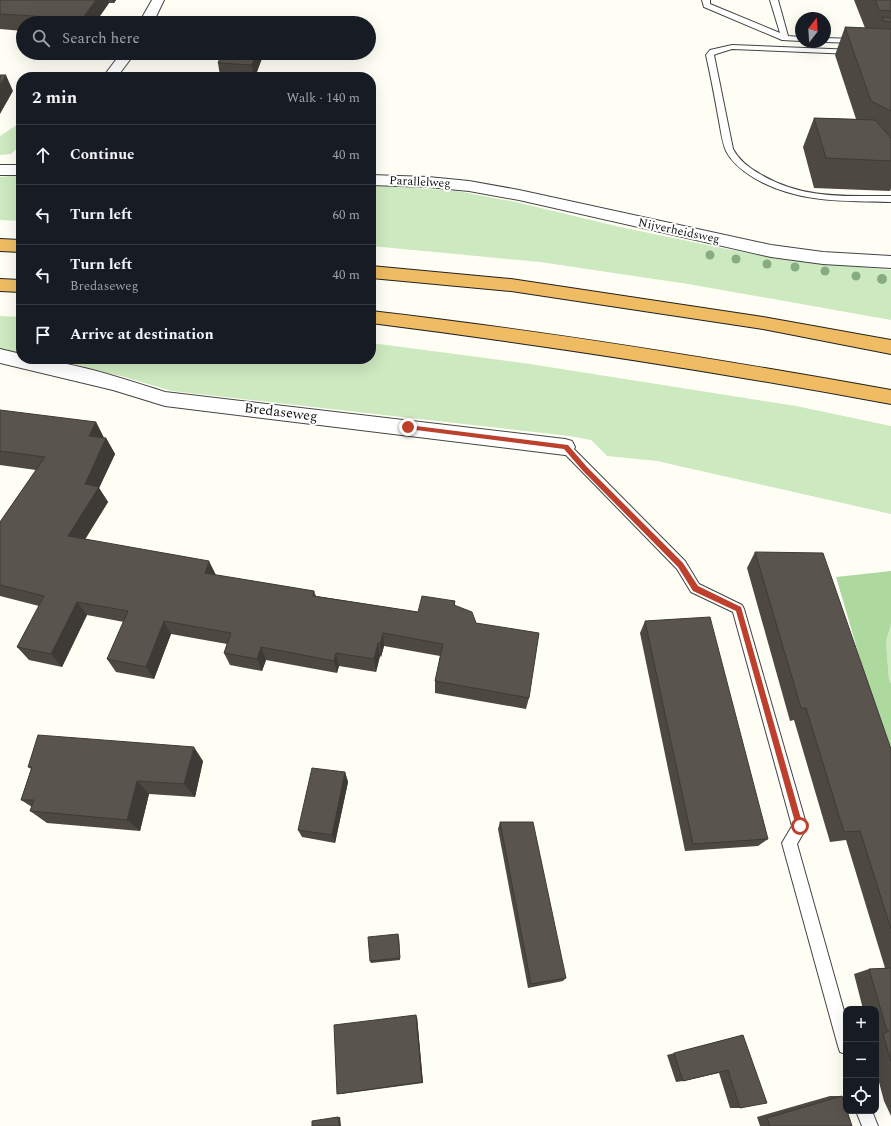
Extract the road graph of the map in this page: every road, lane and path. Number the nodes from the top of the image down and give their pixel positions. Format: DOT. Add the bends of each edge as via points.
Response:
graph roads {
  1 [pos="158,0"];
  2 [pos="706,0"];
  3 [pos="774,0"];
  4 [pos="150,16"];
  5 [pos="785,38"];
  6 [pos="795,39"];
  7 [pos="831,40"];
  8 [pos="862,41"];
  9 [pos="859,52"];
  10 [pos="123,60"];
  11 [pos="114,72"];
  12 [pos="376,180"];
  13 [pos="469,186"];
  14 [pos="891,199"];
  15 [pos="0,245"];
  16 [pos="16,246"];
  17 [pos="891,262"];
  18 [pos="376,272"];
  19 [pos="0,285"];
  20 [pos="16,286"];
  21 [pos="376,318"];
  22 [pos="891,348"];
  23 [pos="0,356"];
  24 [pos="16,360"];
  25 [pos="34,364"];
  26 [pos="891,397"];
  27 [pos="566,447"];
  28 [pos="845,1042"];
  29 [pos="865,1114"];
  30 [pos="870,1126"];
  1 -- 4 [label="street"];
  2 -- 5 [label="lane" via="707,5"];
  3 -- 5 [label="lane"];
  5 -- 6 [label="lane"];
  7 -- 8 [label="lane"];
  9 -- 14 [label="lane" via="732,47 712,52 710,55 729,150 732,158 744,168 783,190 799,195 816,198"];
  10 -- 11 [label="street"];
  12 -- 13 [label="street, Parallelweg"];
  13 -- 17 [label="street, Nijverheidsweg" via="771,251 823,258"];
  15 -- 16 [label="highway"];
  18 -- 22 [label="highway" via="510,285 763,323"];
  19 -- 20 [label="highway"];
  21 -- 26 [label="highway" via="555,340 756,372"];
  23 -- 24 [label="street, Bredaseweg"];
  25 -- 27 [label="street, Bredaseweg" via="114,383 165,399"];
  27 -- 28 [label="lane" via="681,565 696,588 738,609 800,826 789,843"];
  29 -- 30 [label="lane"];
}
